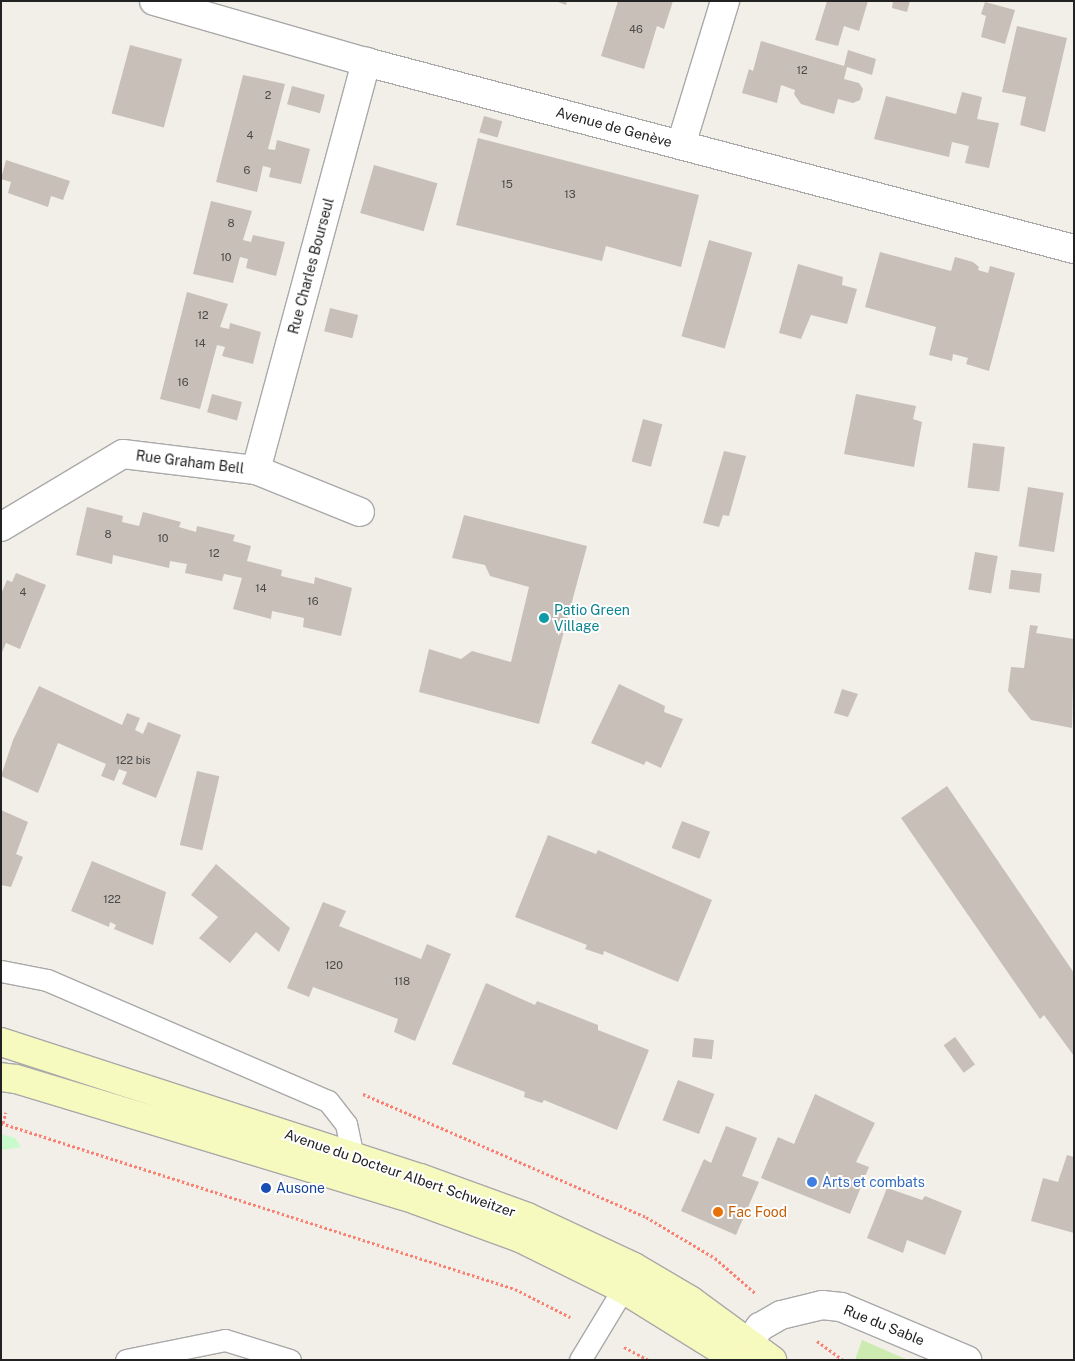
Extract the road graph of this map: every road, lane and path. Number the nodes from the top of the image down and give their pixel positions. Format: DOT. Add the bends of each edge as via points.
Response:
graph roads {
  1 [pos="154,1"];
  2 [pos="725,1"];
  3 [pos="366,62"];
  4 [pos="681,145"];
  5 [pos="1074,249"];
  6 [pos="256,470"];
  7 [pos="360,512"];
  8 [pos="1,527"];
  9 [pos="1,971"];
  10 [pos="1,1042"];
  11 [pos="1,1077"];
  12 [pos="361,1093"];
  13 [pos="1,1123"];
  14 [pos="353,1157"];
  15 [pos="623,1289"];
  16 [pos="781,1316"];
  17 [pos="597,1331"];
  18 [pos="743,1351"];
  19 [pos="155,1357"];
  20 [pos="126,1360"];
  21 [pos="290,1360"];
  22 [pos="580,1360"];
  23 [pos="648,1360"];
  24 [pos="772,1360"];
  25 [pos="843,1360"];
  26 [pos="967,1360"];
  1 -- 3 [label="street, Avenue de Genève"];
  2 -- 4 [label="street"];
  3 -- 4 [label="street, Avenue de Genève"];
  3 -- 6 [label="street, Rue Charles Bourseul"];
  4 -- 5 [label="street, Avenue de Genève"];
  6 -- 7 [label="street, Rue Graham Bell"];
  6 -- 8 [label="street, Rue Graham Bell" via="124,454"];
  9 -- 14 [label="lane" via="47,980 328,1101 346,1124"];
  10 -- 14 [label="main road, Avenue du Docteur Albert Schweitzer"];
  11 -- 15 [label="main road, Avenue du Docteur Albert Schweitzer" via="416,1200 520,1238"];
  12 -- 16 [label="path" via="646,1217 716,1258"];
  13 -- 17 [label="path" via="515,1289"];
  14 -- 18 [label="main road, Avenue du Docteur Albert Schweitzer" via="527,1217 634,1267 690,1300"];
  15 -- 17 [label="lane"];
  15 -- 18 [label="main road, Avenue du Docteur Albert Schweitzer"];
  16 -- 18 [label="street, Rue du Sable" via="760,1327"];
  16 -- 25 [label="path"];
  16 -- 26 [label="street, Rue du Sable" via="805,1307 841,1307"];
  17 -- 22 [label="lane"];
  17 -- 23 [label="path"];
  18 -- 24 [label="main road, Avenue du Docteur Albert Schweitzer"];
  19 -- 20 [label="lane"];
  19 -- 21 [label="lane" via="225,1340"];
}
